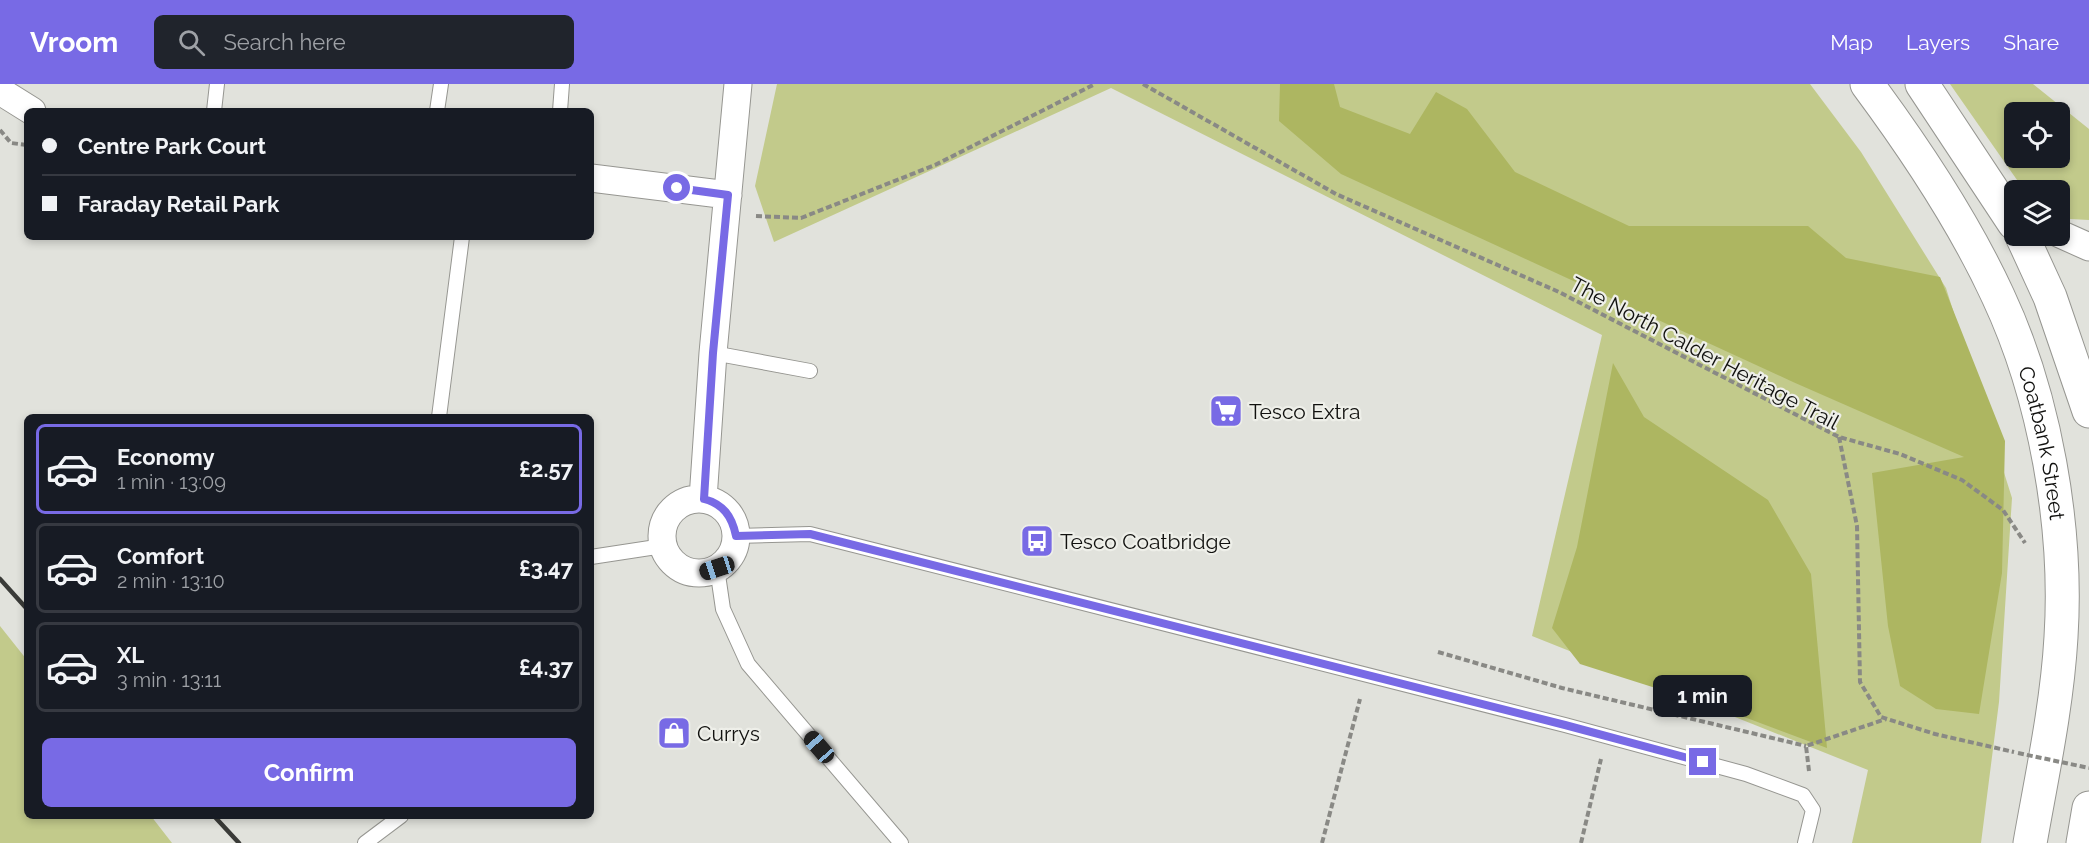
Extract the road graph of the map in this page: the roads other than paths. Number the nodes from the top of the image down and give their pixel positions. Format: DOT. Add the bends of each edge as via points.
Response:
graph roads {
  1 [pos="217,84"];
  2 [pos="441,84"];
  3 [pos="562,84"];
  4 [pos="1866,84"];
  5 [pos="1922,84"];
  6 [pos="739,85"];
  7 [pos="0,91"];
  8 [pos="27,108"];
  9 [pos="214,108"];
  10 [pos="437,108"];
  11 [pos="560,108"];
  12 [pos="594,178"];
  13 [pos="728,195"];
  14 [pos="2004,197"];
  15 [pos="462,240"];
  16 [pos="2027,246"];
  17 [pos="713,353"];
  18 [pos="810,371"];
  19 [pos="2084,371"];
  20 [pos="2089,411"];
  21 [pos="439,414"];
  22 [pos="704,499"];
  23 [pos="736,536"];
  24 [pos="663,546"];
  25 [pos="594,558"];
  26 [pos="717,568"];
  27 [pos="2089,808"];
  28 [pos="397,819"];
  29 [pos="365,843"];
  30 [pos="901,843"];
  31 [pos="1805,843"];
  32 [pos="2030,843"];
  33 [pos="2083,843"];
  1 -- 9 [label="lane"];
  2 -- 10 [label="lane"];
  3 -- 11 [label="lane"];
  4 -- 32 [label="main road, Coatbank Street" via="1906,137 1999,297 2031,382 2044,439 2062,573 2061,637 2049,738"];
  5 -- 14 [label="main road"];
  6 -- 13 [label="street"];
  7 -- 8 [label="street"];
  12 -- 13 [label="street"];
  13 -- 17 [label="street"];
  15 -- 21 [label="lane"];
  16 -- 19 [label="main road"];
  17 -- 18 [label="lane"];
  17 -- 22 [label="street"];
  19 -- 20 [label="main road"];
  22 -- 23 [label="street" via="716,502 728,512"];
  22 -- 24 [label="street" via="682,502 670,512 662,533"];
  23 -- 26 [label="street" via="730,556"];
  23 -- 31 [label="lane" via="810,534 1756,777 1803,795 1813,810"];
  24 -- 25 [label="lane"];
  24 -- 26 [label="street" via="674,563 685,570 705,572"];
  26 -- 30 [label="lane" via="723,609 748,664"];
  27 -- 33 [label="main road"];
  28 -- 29 [label="lane"];
}
